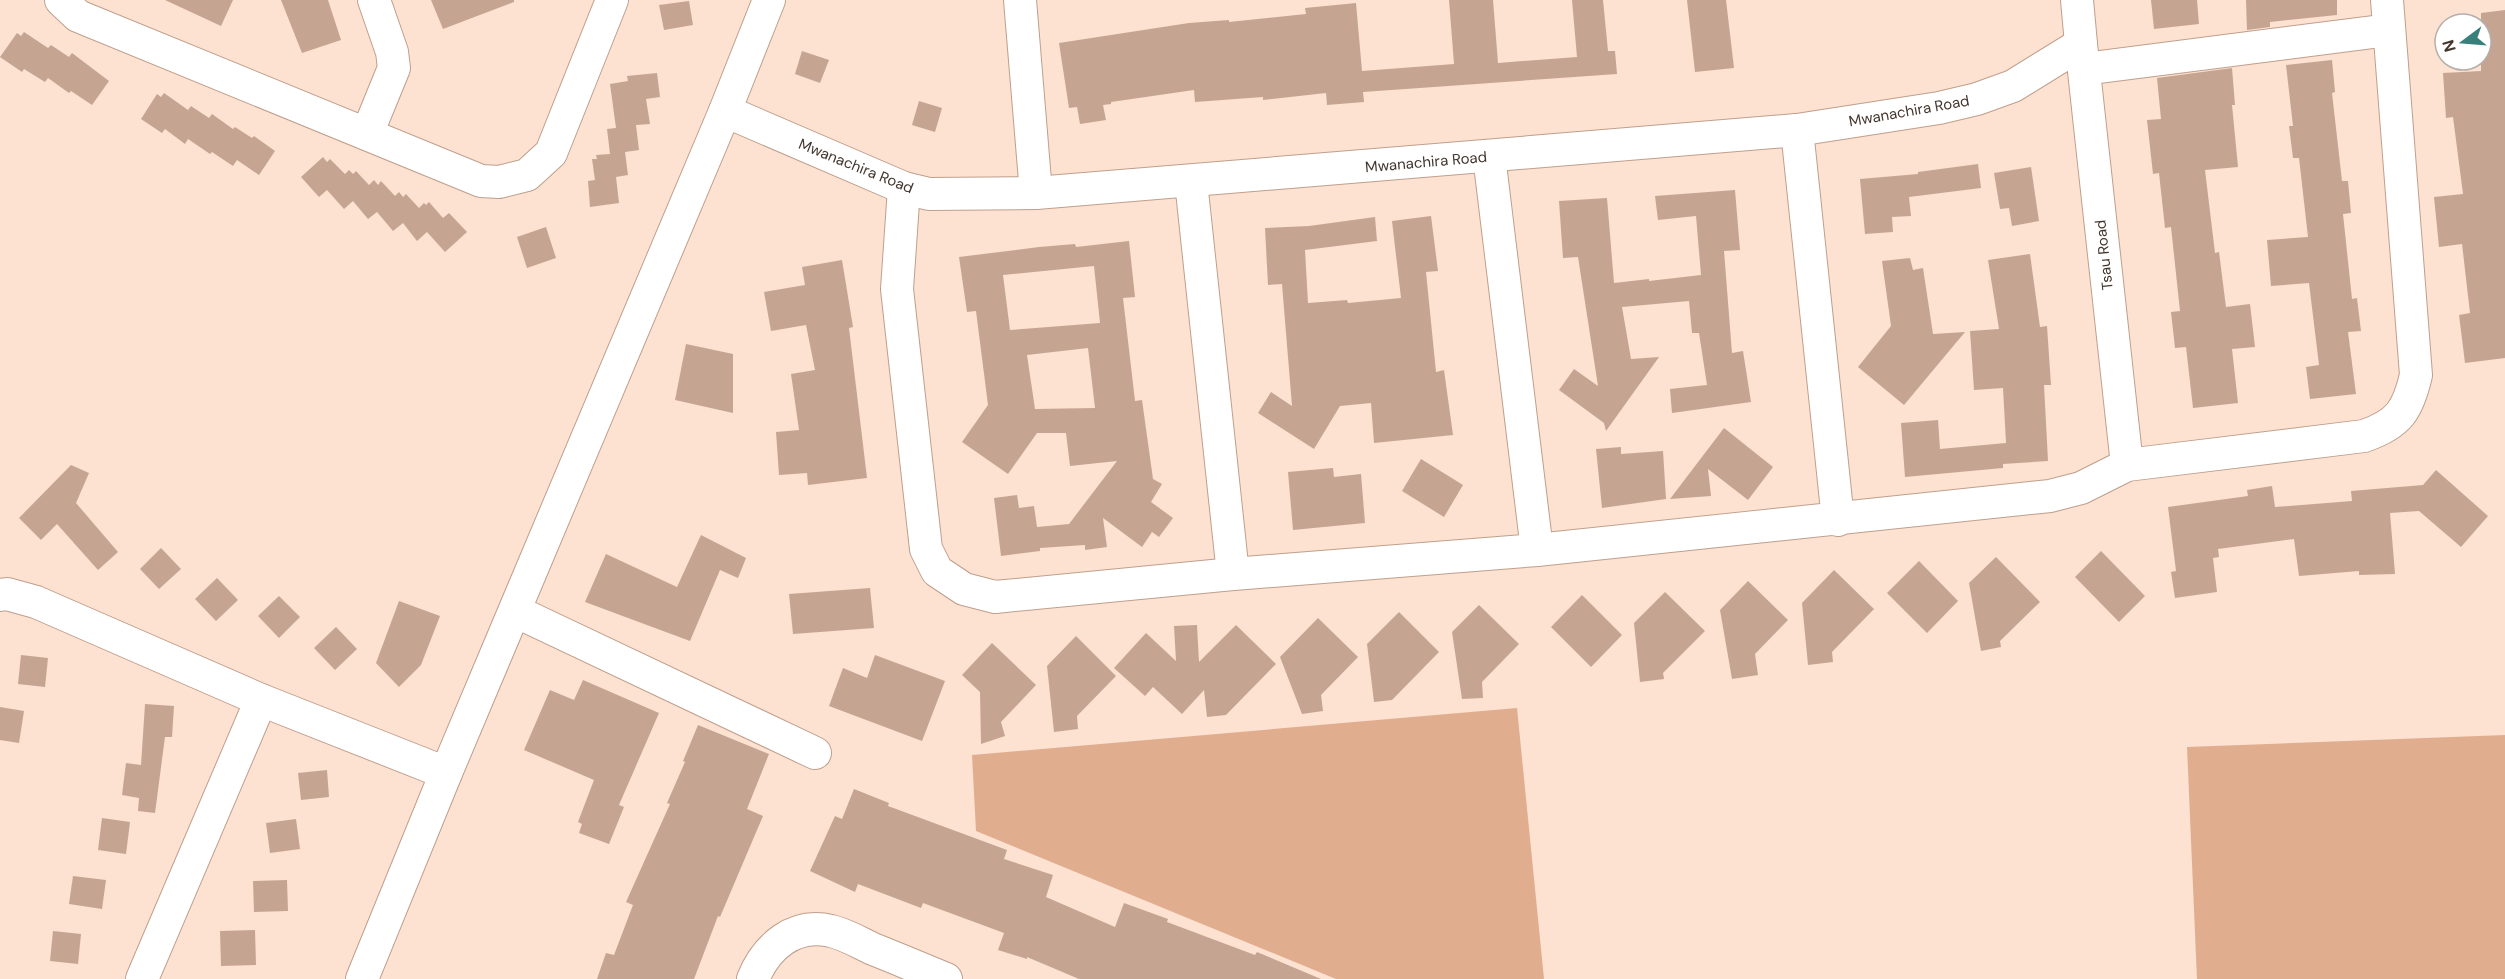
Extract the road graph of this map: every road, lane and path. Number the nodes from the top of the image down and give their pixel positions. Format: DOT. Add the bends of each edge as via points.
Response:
graph roads {
  1 [pos="61,0"];
  2 [pos="374,0"];
  3 [pos="612,0"];
  4 [pos="769,0"];
  5 [pos="1020,0"];
  6 [pos="2077,0"];
  7 [pos="2388,15"];
  8 [pos="2083,57"];
  9 [pos="725,111"];
  10 [pos="1797,130"];
  11 [pos="367,134"];
  12 [pos="1489,156"];
  13 [pos="1191,182"];
  14 [pos="904,188"];
  15 [pos="1036,193"];
  16 [pos="2127,465"];
  17 [pos="1838,519"];
  18 [pos="1536,550"];
  19 [pos="1233,574"];
  20 [pos="0,596"];
  21 [pos="515,611"];
  22 [pos="261,700"];
  23 [pos="815,753"];
  24 [pos="446,772"];
  25 [pos="142,979"];
  26 [pos="362,979"];
  27 [pos="753,979"];
  28 [pos="946,979"];
  1 -- 11 [label="street" via="78,16"];
  2 -- 11 [label="street" via="394,68"];
  3 -- 11 [label="street" via="551,153 526,174 499,182 481,181"];
  4 -- 9 [label="street"];
  5 -- 15 [label="street"];
  6 -- 8 [label="street"];
  7 -- 8 [label="street"];
  7 -- 16 [label="street" via="2415,375 2410,399 2401,416 2384,429 2364,436"];
  8 -- 10 [label="street, Mwanachira Road" via="1977,99"];
  8 -- 16 [label="street, Tsau Road"];
  9 -- 14 [label="street, Mwanachira Road"];
  9 -- 21 [label="street"];
  10 -- 12 [label="street, Mwanachira Road"];
  10 -- 17 [label="street"];
  12 -- 13 [label="street, Mwanachira Road"];
  12 -- 18 [label="street"];
  13 -- 15 [label="street, Mwanachira Road"];
  13 -- 19 [label="street"];
  14 -- 15 [label="street, Mwanachira Road" via="929,194"];
  14 -- 19 [label="street" via="897,289 926,549 937,571 964,590 995,597"];
  16 -- 17 [label="street" via="2081,488 2050,496"];
  17 -- 18 [label="street"];
  18 -- 19 [label="street"];
  20 -- 22 [label="street" via="7,594 36,602"];
  21 -- 23 [label="street"];
  21 -- 24 [label="street"];
  22 -- 24 [label="street"];
  22 -- 25 [label="street"];
  24 -- 26 [label="street"];
  27 -- 28 [label="street" via="771,948 788,935 806,930 831,930"];
}
